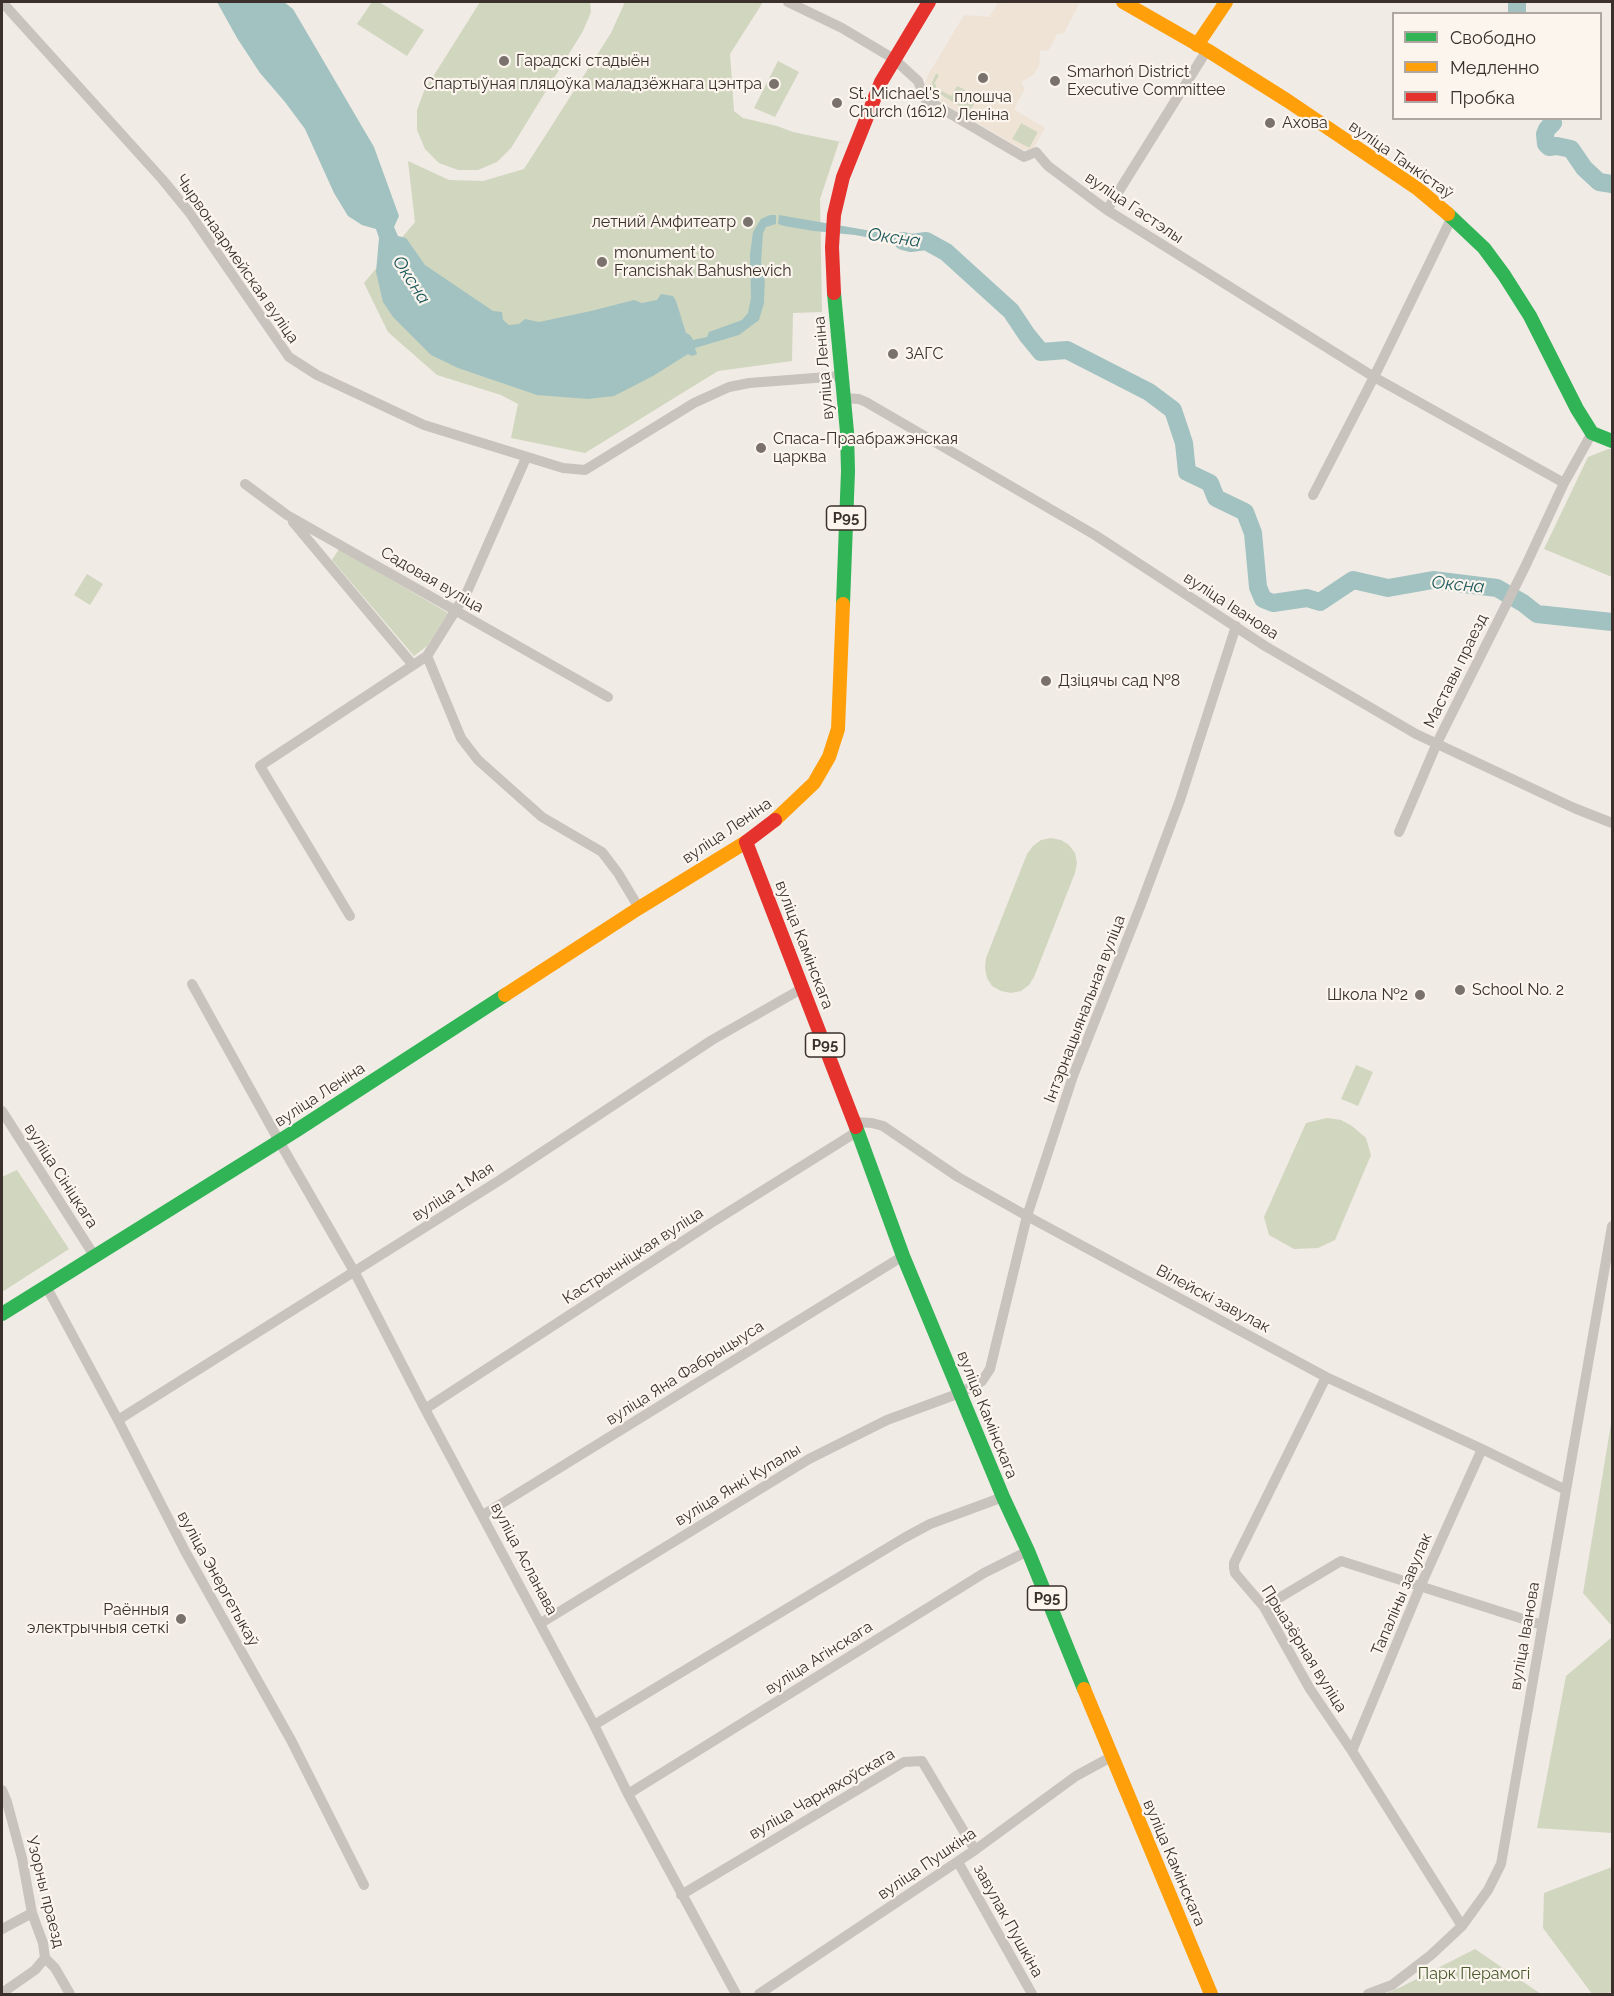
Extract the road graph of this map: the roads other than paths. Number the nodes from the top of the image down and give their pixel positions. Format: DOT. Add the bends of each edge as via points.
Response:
graph roads {
  1 [pos="2,2"];
  2 [pos="788,2"];
  3 [pos="929,2"];
  4 [pos="1123,2"];
  5 [pos="1226,2"];
  6 [pos="1202,48"];
  7 [pos="894,59"];
  8 [pos="1107,210"];
  9 [pos="1452,217"];
  10 [pos="841,376"];
  11 [pos="1374,377"];
  12 [pos="844,398"];
  13 [pos="1592,433"];
  14 [pos="1612,441"];
  15 [pos="526,458"];
  16 [pos="1564,483"];
  17 [pos="245,484"];
  18 [pos="1313,495"];
  19 [pos="287,515"];
  20 [pos="456,611"];
  21 [pos="1236,626"];
  22 [pos="427,656"];
  23 [pos="413,665"];
  24 [pos="608,697"];
  25 [pos="1437,743"];
  26 [pos="1612,823"];
  27 [pos="1399,832"];
  28 [pos="746,842"];
  29 [pos="639,908"];
  30 [pos="350,916"];
  31 [pos="192,984"];
  32 [pos="803,988"];
  33 [pos="2,1111"];
  34 [pos="856,1127"];
  35 [pos="279,1141"];
  36 [pos="1027,1216"];
  37 [pos="1612,1226"];
  38 [pos="903,1256"];
  39 [pos="95,1257"];
  40 [pos="355,1273"];
  41 [pos="46,1286"];
  42 [pos="2,1314"];
  43 [pos="1326,1377"];
  44 [pos="960,1392"];
  45 [pos="425,1409"];
  46 [pos="118,1420"];
  47 [pos="1482,1449"];
  48 [pos="1566,1490"];
  49 [pos="1003,1497"];
  50 [pos="483,1515"];
  51 [pos="1028,1551"];
  52 [pos="1420,1587"];
  53 [pos="1264,1607"];
  54 [pos="541,1623"];
  55 [pos="1542,1625"];
  56 [pos="594,1725"];
  57 [pos="1352,1751"];
  58 [pos="1111,1757"];
  59 [pos="2,1790"];
  60 [pos="628,1794"];
  61 [pos="975,1851"];
  62 [pos="958,1862"];
  63 [pos="364,1885"];
  64 [pos="681,1895"];
  65 [pos="32,1913"];
  66 [pos="1462,1926"];
  67 [pos="2,1929"];
  68 [pos="45,1958"];
  69 [pos="2,1993"];
  70 [pos="70,1995"];
  71 [pos="736,1995"];
  72 [pos="759,1995"];
  73 [pos="1032,1995"];
  74 [pos="1211,1995"];
  75 [pos="1368,1995"];
  1 -- 15 [label="street, Чырвонаармейская вуліца" via="189,212 289,357 317,375 424,425"];
  2 -- 7 [label="street" via="842,27"];
  3 -- 7 [label="main road, вуліца Леніна / Р95"];
  4 -- 6 [label="main road, вуліца Танкістаў"];
  5 -- 6 [label="main road"];
  6 -- 8 [label="street"];
  6 -- 9 [label="main road, вуліца Танкістаў" via="1418,189"];
  7 -- 8 [label="street, вуліца Гастэлы" via="918,81 925,99 1024,157 1036,152 1048,166"];
  7 -- 10 [label="main road, вуліца Леніна / Р95" via="843,177 834,215 834,295"];
  8 -- 11 [label="street, вуліца Гастэлы"];
  9 -- 11 [label="street"];
  9 -- 13 [label="main road, вуліца Танкістаў" via="1484,248 1509,283"];
  10 -- 12 [label="main road, вуліца Леніна / Р95"];
  10 -- 15 [label="street, Чырвонаармейская вуліца" via="729,387 694,403 585,470"];
  11 -- 16 [label="street, вуліца Гастэлы"];
  11 -- 18 [label="street"];
  12 -- 21 [label="street, вуліца Іванова" via="866,402 1095,535"];
  12 -- 28 [label="main road, вуліца Леніна / Р95" via="848,471 838,729 829,757 814,783"];
  13 -- 14 [label="main road"];
  13 -- 16 [label="street, Маставы праезд"];
  15 -- 20 [label="street"];
  16 -- 25 [label="street, Маставы праезд"];
  17 -- 19 [label="street, Садовая вуліца"];
  19 -- 20 [label="street, Садовая вуліца"];
  19 -- 23 [label="street"];
  20 -- 22 [label="street"];
  20 -- 24 [label="street, Садовая вуліца"];
  21 -- 25 [label="street, вуліца Іванова" via="1376,712"];
  21 -- 36 [label="street, Інтэрнацыянальная вуліца" via="1180,800 1074,1076"];
  22 -- 23 [label="street"];
  22 -- 29 [label="street" via="461,738 477,760 542,818 602,852"];
  23 -- 30 [label="street" via="260,766"];
  25 -- 26 [label="street, вуліца Іванова"];
  25 -- 27 [label="street, Маставы праезд"];
  28 -- 29 [label="main road, вуліца Леніна"];
  28 -- 32 [label="main road, вуліца Камінскага / Р95"];
  29 -- 35 [label="main road, вуліца Леніна"];
  31 -- 35 [label="street, вуліца Асланава"];
  32 -- 34 [label="main road, вуліца Камінскага / Р95"];
  32 -- 40 [label="street, вуліца 1 Мая" via="712,1040"];
  33 -- 39 [label="street, вуліца Сініцкага"];
  34 -- 36 [label="street, Вілейскі завулак" via="872,1123 883,1126 958,1177"];
  34 -- 38 [label="main road, вуліца Камінскага / Р95"];
  34 -- 45 [label="street, Кастрычніцкая вуліца"];
  35 -- 39 [label="main road, вуліца Леніна"];
  35 -- 40 [label="street, вуліца Асланава"];
  36 -- 43 [label="street, Вілейскі завулак"];
  36 -- 44 [label="street, Інтэрнацыянальная вуліца" via="990,1369 982,1381"];
  37 -- 48 [label="street, вуліца Іванова"];
  38 -- 44 [label="main road, вуліца Камінскага / Р95"];
  38 -- 50 [label="street, вуліца Яна Фабрыцыуса"];
  39 -- 41 [label="main road, вуліца Леніна"];
  40 -- 45 [label="street, вуліца Асланава"];
  40 -- 46 [label="street, вуліца 1 Мая"];
  41 -- 42 [label="main road, вуліца Леніна"];
  41 -- 46 [label="street, вуліца Энергетыкаў"];
  43 -- 47 [label="street, Вілейскі завулак"];
  43 -- 53 [label="street, Прыазёрная вуліца" via="1234,1563 1235,1573"];
  44 -- 49 [label="main road, вуліца Камінскага / Р95"];
  44 -- 54 [label="street, вуліца Янкі Купалы" via="887,1420 809,1459"];
  45 -- 50 [label="street, вуліца Асланава"];
  46 -- 63 [label="street, вуліца Энергетыкаў" via="185,1551 291,1740"];
  47 -- 48 [label="street, Вілейскі завулак"];
  47 -- 52 [label="street, Тапаліны завулак"];
  48 -- 55 [label="street, вуліца Іванова"];
  49 -- 51 [label="main road, вуліца Камінскага / Р95"];
  49 -- 56 [label="street" via="904,1538"];
  50 -- 54 [label="street, вуліца Асланава"];
  51 -- 58 [label="main road, вуліца Камінскага / Р95"];
  51 -- 60 [label="street, вуліца Агінскага" via="984,1572"];
  52 -- 53 [label="street" via="1341,1561"];
  52 -- 55 [label="street"];
  52 -- 57 [label="street, Тапаліны завулак"];
  53 -- 57 [label="street, Прыазёрная вуліца" via="1310,1689"];
  54 -- 56 [label="street, вуліца Асланава"];
  55 -- 66 [label="street, вуліца Іванова" via="1501,1864"];
  56 -- 60 [label="street, вуліца Асланава"];
  57 -- 66 [label="street, Прыазёрная вуліца"];
  58 -- 61 [label="street, вуліца Пушкіна" via="1076,1776"];
  58 -- 74 [label="main road, вуліца Камінскага / Р95"];
  59 -- 65 [label="street, Узорны праезд" via="22,1858"];
  60 -- 64 [label="street, вуліца Асланава"];
  61 -- 62 [label="street, вуліца Пушкіна"];
  61 -- 64 [label="street, вуліца Чарняхоўскага" via="922,1761 904,1762"];
  62 -- 72 [label="street, вуліца Пушкіна"];
  62 -- 73 [label="street, завулак Пушкіна"];
  64 -- 71 [label="street, вуліца Асланава"];
  65 -- 67 [label="street"];
  65 -- 68 [label="street, Узорны праезд"];
  66 -- 75 [label="street, вуліца Іванова" via="1392,1985"];
  68 -- 69 [label="street"];
  68 -- 70 [label="street, Узорны праезд"];
}
